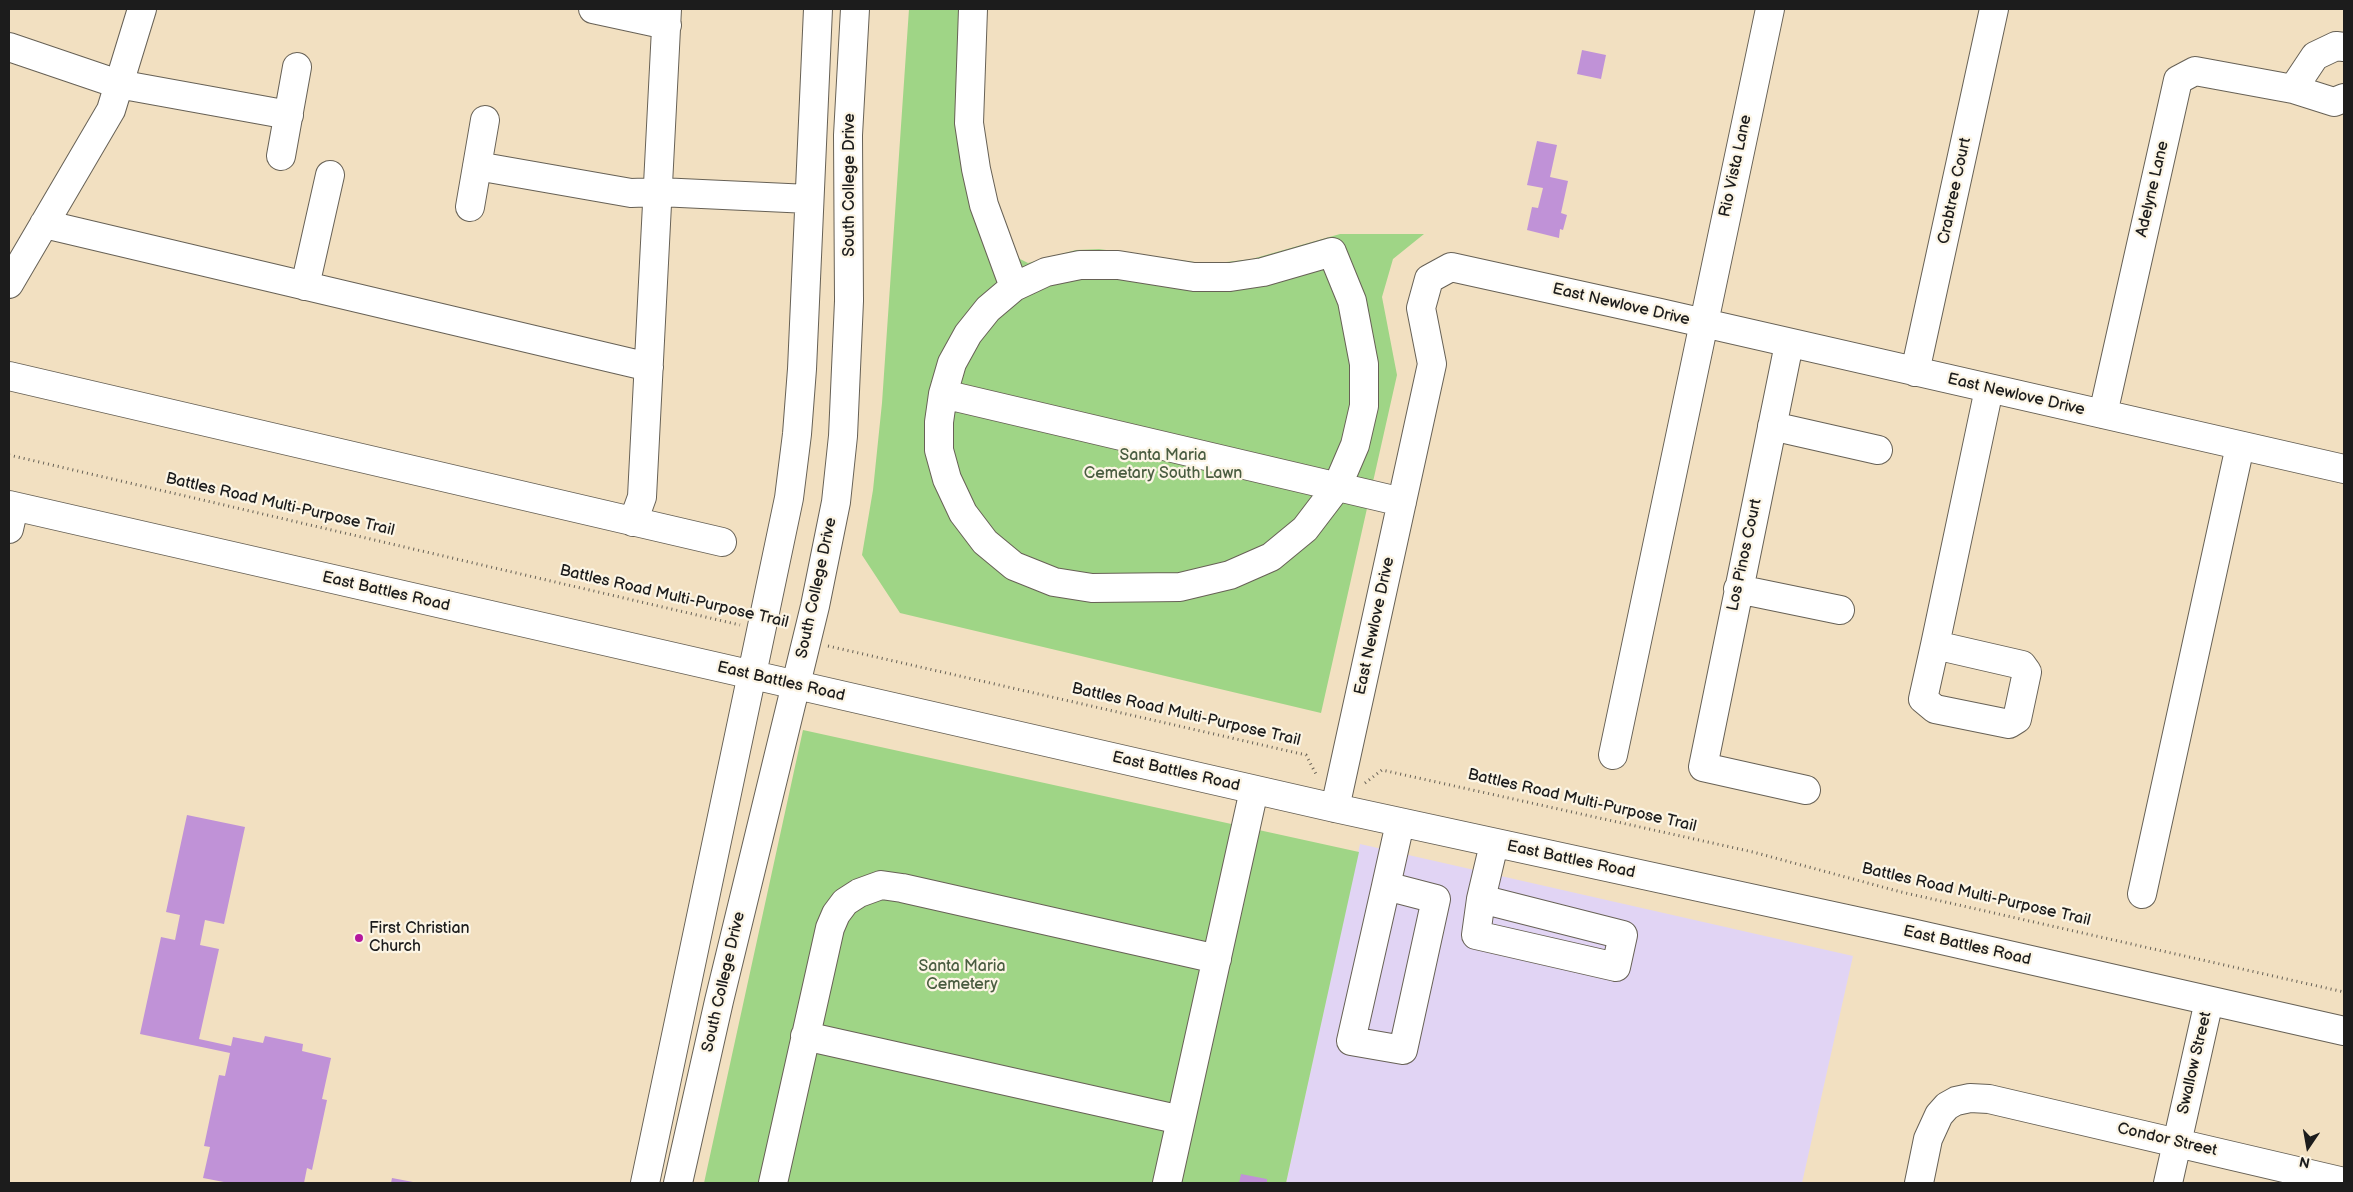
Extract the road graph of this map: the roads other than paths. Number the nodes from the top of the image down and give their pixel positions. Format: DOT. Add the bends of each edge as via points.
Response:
graph roads {
  1 [pos="142,9"];
  2 [pos="593,9"];
  3 [pos="818,9"];
  4 [pos="855,9"];
  5 [pos="972,9"];
  6 [pos="1770,9"];
  7 [pos="1994,9"];
  8 [pos="667,17"];
  9 [pos="9,47"];
  10 [pos="2344,47"];
  11 [pos="297,67"];
  12 [pos="118,84"];
  13 [pos="2293,89"];
  14 [pos="2344,98"];
  15 [pos="289,115"];
  16 [pos="485,120"];
  17 [pos="282,156"];
  18 [pos="477,166"];
  19 [pos="330,176"];
  20 [pos="659,192"];
  21 [pos="809,198"];
  22 [pos="470,207"];
  23 [pos="44,224"];
  24 [pos="9,284"];
  25 [pos="305,286"];
  26 [pos="1014,287"];
  27 [pos="1703,323"];
  28 [pos="1789,344"];
  29 [pos="649,366"];
  30 [pos="1915,372"];
  31 [pos="9,376"];
  32 [pos="1989,389"];
  33 [pos="943,394"];
  34 [pos="2103,414"];
  35 [pos="1772,426"];
  36 [pos="2240,446"];
  37 [pos="1878,450"];
  38 [pos="2344,469"];
  39 [pos="1338,487"];
  40 [pos="1402,502"];
  41 [pos="10,514"];
  42 [pos="633,522"];
  43 [pos="722,542"];
  44 [pos="1738,589"];
  45 [pos="1840,610"];
  46 [pos="1935,645"];
  47 [pos="751,676"];
  48 [pos="796,686"];
  49 [pos="1613,755"];
  50 [pos="1254,790"];
  51 [pos="1806,790"];
  52 [pos="1335,808"];
  53 [pos="1400,823"];
  54 [pos="1494,844"];
  55 [pos="1386,886"];
  56 [pos="2142,894"];
  57 [pos="1481,899"];
  58 [pos="1217,959"];
  59 [pos="2209,1001"];
  60 [pos="2344,1031"];
  61 [pos="805,1036"];
  62 [pos="1181,1120"];
  63 [pos="2178,1142"];
  64 [pos="2344,1182"];
  65 [pos="645,1183"];
  66 [pos="678,1183"];
  67 [pos="773,1183"];
  68 [pos="1168,1183"];
  69 [pos="1919,1183"];
  70 [pos="2168,1183"];
  1 -- 12 [label="street"];
  2 -- 8 [label="street"];
  3 -- 21 [label="street, South College Drive"];
  4 -- 48 [label="street, South College Drive" via="848,136 850,301 843,436 827,554"];
  5 -- 26 [label="street" via="969,123 984,205"];
  6 -- 27 [label="street, Rio Vista Lane"];
  7 -- 30 [label="street, Crabtree Court"];
  8 -- 20 [label="street"];
  9 -- 12 [label="street"];
  10 -- 13 [label="street" via="2336,46 2315,56"];
  11 -- 15 [label="street"];
  12 -- 15 [label="street"];
  12 -- 23 [label="street" via="111,110"];
  13 -- 14 [label="street, Adelyne Lane" via="2334,102"];
  13 -- 34 [label="street, Adelyne Lane" via="2195,71 2178,80"];
  15 -- 17 [label="street"];
  16 -- 18 [label="street"];
  18 -- 20 [label="street" via="631,194"];
  18 -- 22 [label="street"];
  19 -- 25 [label="street"];
  20 -- 21 [label="street"];
  20 -- 29 [label="street"];
  21 -- 47 [label="street, South College Drive" via="797,434 789,498"];
  23 -- 24 [label="street"];
  23 -- 25 [label="street"];
  25 -- 29 [label="street"];
  26 -- 33 [label="street" via="988,309 968,334 952,363"];
  26 -- 39 [label="street" via="1046,272 1080,265 1118,265 1194,277 1230,276 1263,272 1332,252 1352,301 1364,364 1364,406 1355,445"];
  27 -- 28 [label="street, East Newlove Drive"];
  27 -- 40 [label="street, East Newlove Drive" via="1451,268 1429,279 1421,308 1432,364"];
  27 -- 49 [label="street, Rio Vista Lane"];
  28 -- 30 [label="street, East Newlove Drive"];
  28 -- 35 [label="street, Los Pinos Court"];
  29 -- 42 [label="street" via="642,497"];
  30 -- 32 [label="street, East Newlove Drive"];
  31 -- 42 [label="street"];
  32 -- 34 [label="street, East Newlove Drive"];
  32 -- 46 [label="street"];
  33 -- 39 [label="street"];
  33 -- 39 [label="street" via="940,450 947,479 963,513 985,542 1014,566 1054,582 1092,588 1180,587 1230,575 1271,556 1305,529"];
  34 -- 36 [label="street, East Newlove Drive"];
  35 -- 37 [label="street"];
  35 -- 44 [label="street, Los Pinos Court"];
  36 -- 38 [label="street, East Newlove Drive"];
  36 -- 56 [label="street"];
  39 -- 40 [label="street"];
  40 -- 52 [label="street, East Newlove Drive"];
  41 -- 47 [label="street, East Battles Road"];
  42 -- 43 [label="street"];
  44 -- 45 [label="street"];
  44 -- 51 [label="street, Los Pinos Court" via="1703,767"];
  47 -- 48 [label="street, East Battles Road"];
  47 -- 65 [label="street, South College Drive"];
  48 -- 50 [label="street, East Battles Road"];
  48 -- 66 [label="street, South College Drive"];
  50 -- 52 [label="street, East Battles Road"];
  50 -- 58 [label="street"];
  52 -- 53 [label="street, East Battles Road"];
  53 -- 54 [label="street, East Battles Road"];
  53 -- 55 [label="street"];
  54 -- 57 [label="street"];
  54 -- 59 [label="street, East Battles Road" via="1911,933"];
  55 -- 55 [label="street" via="1351,1041 1403,1050 1436,899"];
  57 -- 57 [label="street" via="1476,936 1616,967 1623,935"];
  58 -- 61 [label="street" via="881,885 859,892 836,914"];
  58 -- 62 [label="street"];
  59 -- 60 [label="street, East Battles Road"];
  59 -- 63 [label="street, Swallow Street"];
  61 -- 62 [label="street"];
  61 -- 67 [label="street"];
  62 -- 68 [label="street"];
  63 -- 64 [label="street, Condor Street"];
  63 -- 69 [label="street, Condor Street" via="1989,1098 1970,1098 1956,1101 1939,1115 1928,1139"];
  63 -- 70 [label="street, Swallow Street"];
}
